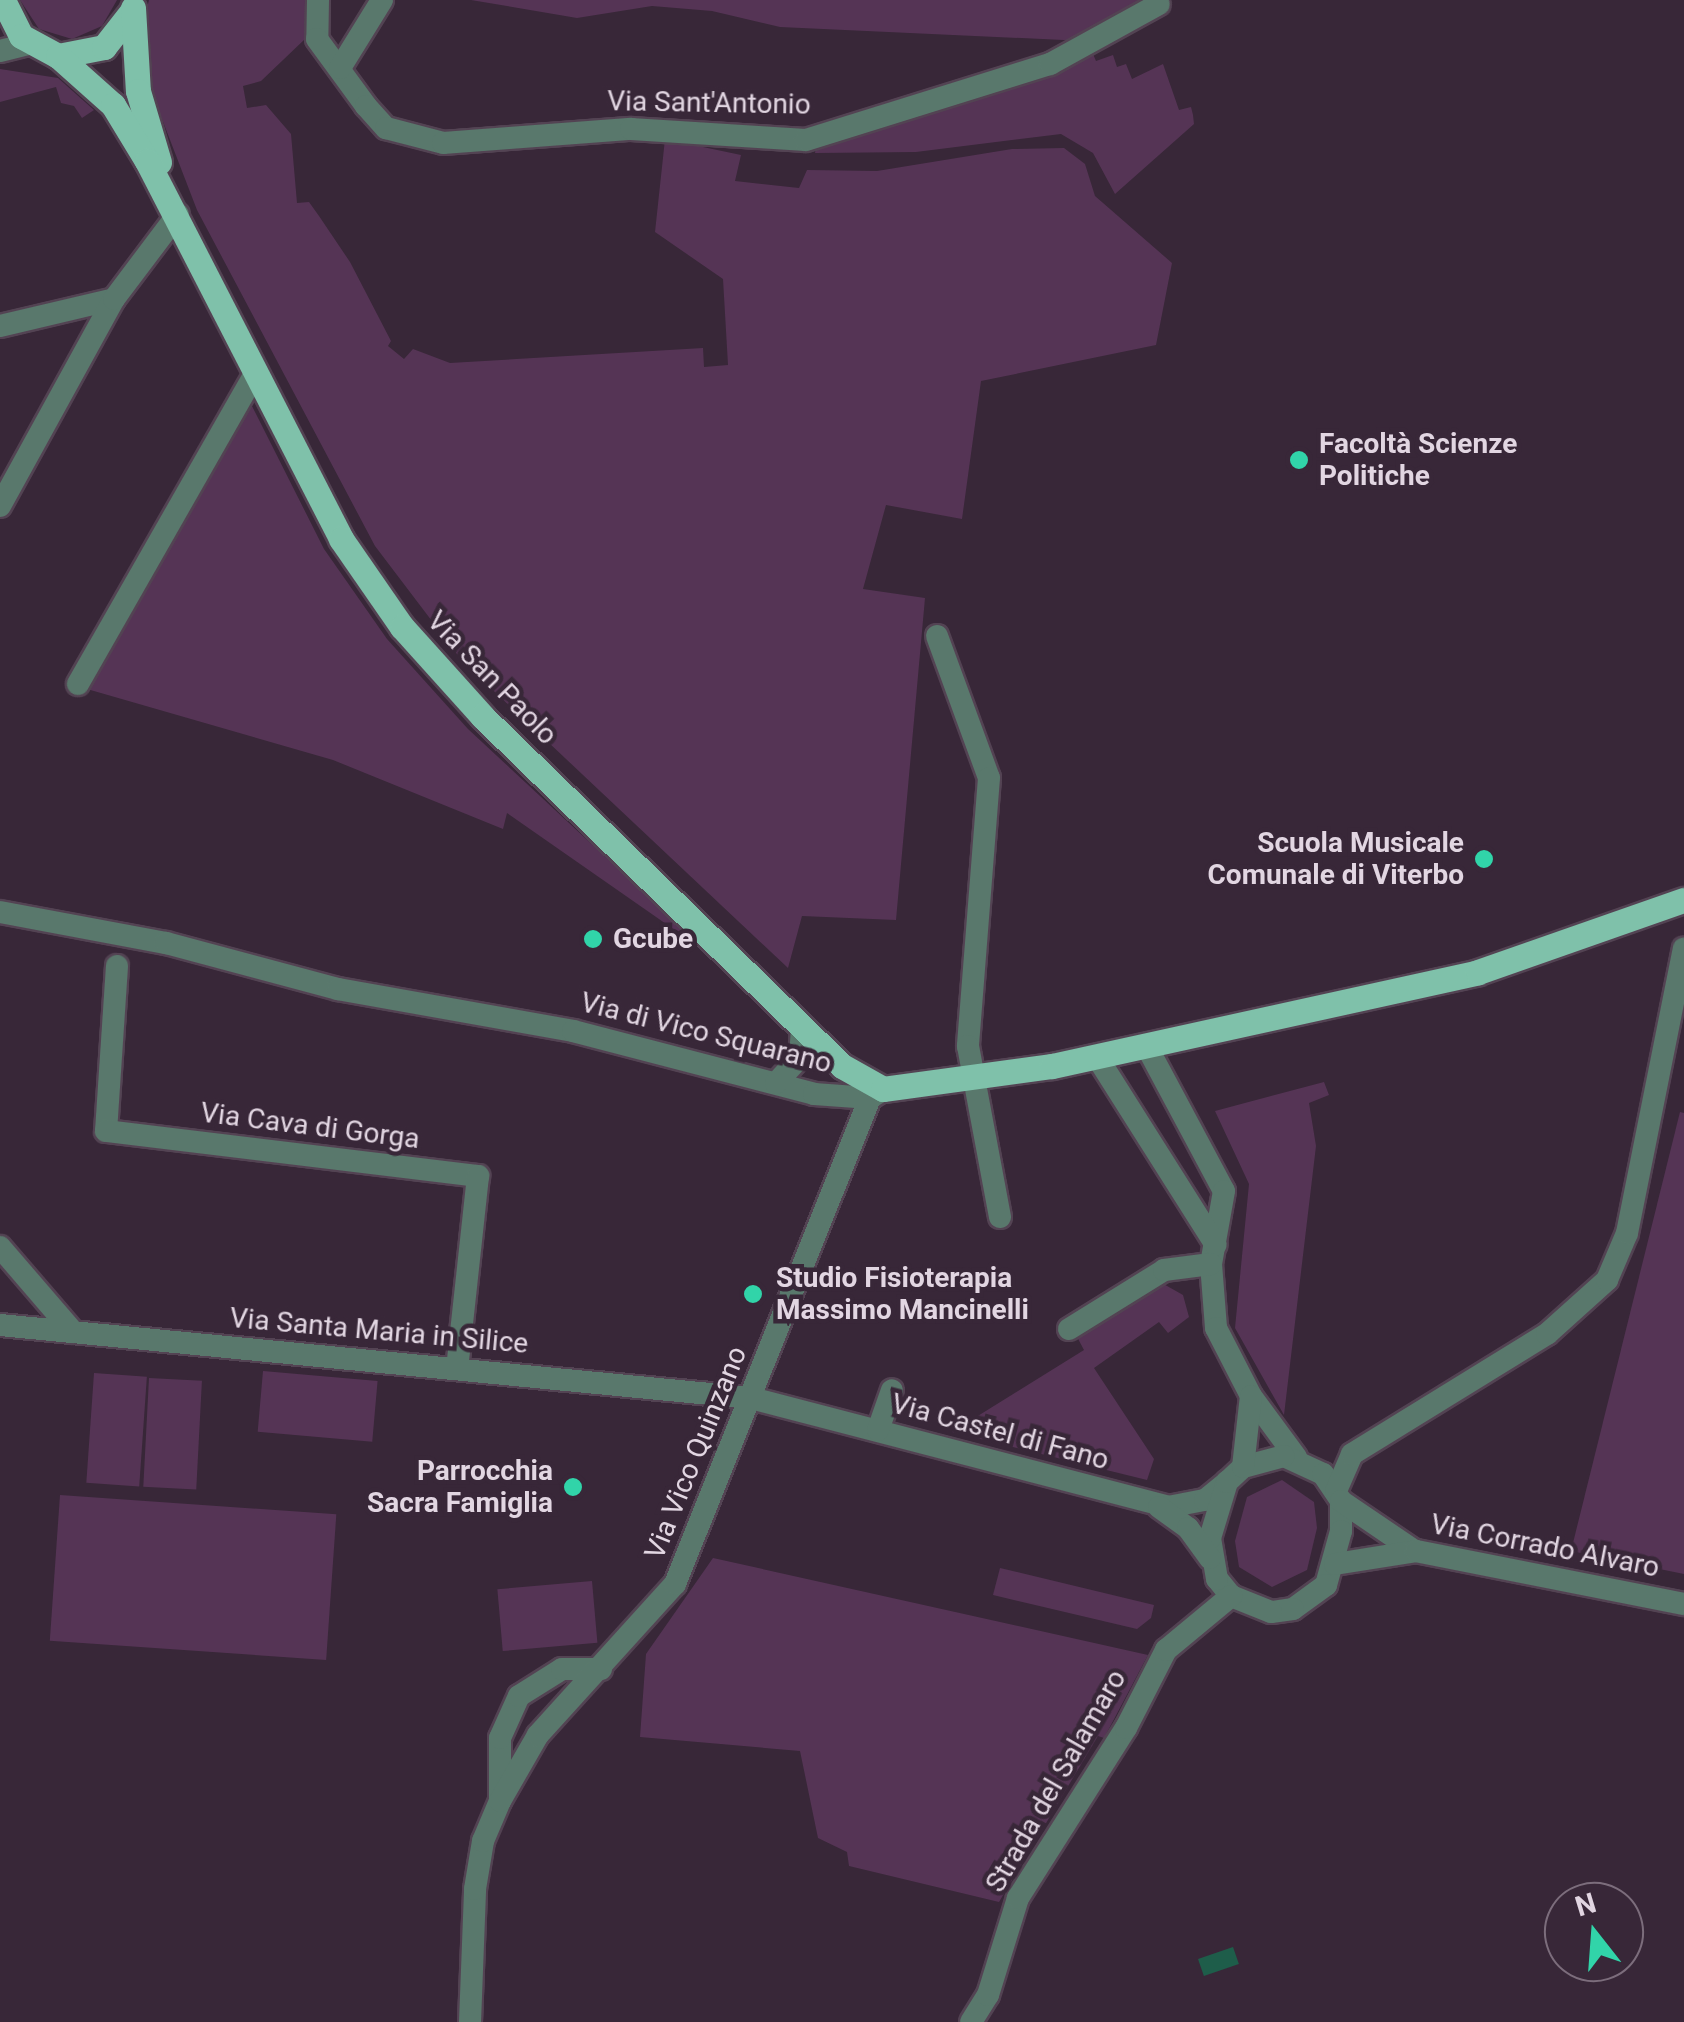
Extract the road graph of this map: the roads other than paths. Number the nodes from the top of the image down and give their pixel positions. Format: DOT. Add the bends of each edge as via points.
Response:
graph roads {
  1 [pos="3,0"];
  2 [pos="318,0"];
  3 [pos="382,0"];
  4 [pos="134,4"];
  5 [pos="1159,4"];
  6 [pos="30,44"];
  7 [pos="0,51"];
  8 [pos="58,56"];
  9 [pos="340,68"];
  10 [pos="178,214"];
  11 [pos="114,298"];
  12 [pos="0,326"];
  13 [pos="256,372"];
  14 [pos="0,506"];
  15 [pos="937,636"];
  16 [pos="78,684"];
  17 [pos="1684,900"];
  18 [pos="0,912"];
  19 [pos="1684,949"];
  20 [pos="117,966"];
  21 [pos="802,1027"];
  22 [pos="1147,1047"];
  23 [pos="1097,1056"];
  24 [pos="973,1080"];
  25 [pos="776,1083"];
  26 [pos="877,1093"];
  27 [pos="1000,1217"];
  28 [pos="0,1247"];
  29 [pos="1214,1255"];
  30 [pos="1164,1270"];
  31 [pos="1205,1291"];
  32 [pos="0,1324"];
  33 [pos="1070,1330"];
  34 [pos="73,1332"];
  35 [pos="457,1369"];
  36 [pos="892,1390"];
  37 [pos="1250,1396"];
  38 [pos="752,1398"];
  39 [pos="878,1430"];
  40 [pos="1352,1454"];
  41 [pos="1300,1460"];
  42 [pos="1235,1475"];
  43 [pos="1338,1496"];
  44 [pos="1156,1505"];
  45 [pos="1416,1551"];
  46 [pos="1210,1558"];
  47 [pos="1336,1564"];
  48 [pos="1231,1596"];
  49 [pos="1684,1604"];
  50 [pos="602,1668"];
  51 [pos="512,1705"];
  52 [pos="538,1735"];
  53 [pos="500,1801"];
  54 [pos="470,2022"];
  55 [pos="971,2022"];
  1 -- 6 [label="main road"];
  2 -- 9 [label="street, Via Sant'Antonio" via="317,39"];
  3 -- 9 [label="street"];
  4 -- 8 [label="main road" via="104,46"];
  4 -- 10 [label="main road, Via San Paolo" via="138,91"];
  5 -- 9 [label="street, Via Sant'Antonio" via="1050,64 806,140 631,129 443,143 386,128"];
  6 -- 7 [label="street"];
  6 -- 8 [label="main road, Via San Paolo"];
  8 -- 10 [label="main road, Via San Paolo" via="113,105"];
  10 -- 11 [label="street"];
  10 -- 13 [label="main road, Via San Paolo"];
  11 -- 12 [label="street"];
  11 -- 14 [label="street"];
  13 -- 16 [label="street"];
  13 -- 21 [label="main road, Via San Paolo" via="341,539 402,626 482,716"];
  15 -- 24 [label="street" via="990,778 973,1028 980,1060"];
  17 -- 22 [label="main road, Via di Vico Squarano" via="1478,972"];
  18 -- 25 [label="street, Via di Vico Squarano" via="166,943 338,989 573,1032"];
  19 -- 40 [label="street" via="1628,1233 1607,1280 1547,1334"];
  20 -- 35 [label="street, Via Cava di Gorga" via="106,1131 478,1176"];
  21 -- 25 [label="street" via="800,1057"];
  21 -- 26 [label="main road, Via San Paolo"];
  22 -- 23 [label="main road, Via di Vico Squarano"];
  22 -- 29 [label="street" via="1220,1174 1224,1191"];
  23 -- 24 [label="main road, Via di Vico Squarano"];
  23 -- 29 [label="street"];
  24 -- 26 [label="main road, Via di Vico Squarano"];
  24 -- 27 [label="street"];
  25 -- 26 [label="street, Via di Vico Squarano" via="814,1094"];
  26 -- 38 [label="street, Via Vico Quinzano"];
  28 -- 34 [label="street"];
  29 -- 30 [label="street"];
  29 -- 31 [label="street"];
  30 -- 31 [label="street"];
  30 -- 33 [label="street"];
  31 -- 37 [label="street"];
  32 -- 34 [label="street, Via Santa Maria in Silice"];
  34 -- 35 [label="street, Via Santa Maria in Silice"];
  35 -- 38 [label="street, Via Santa Maria in Silice"];
  36 -- 39 [label="street"];
  37 -- 41 [label="street"];
  37 -- 42 [label="street"];
  38 -- 39 [label="street, Via Castel di Fano"];
  38 -- 50 [label="street, Via Vico Quinzano" via="675,1584"];
  39 -- 44 [label="street, Via Castel di Fano"];
  40 -- 41 [label="street"];
  40 -- 43 [label="street"];
  41 -- 42 [label="street" via="1262,1458"];
  41 -- 43 [label="street"];
  42 -- 44 [label="street, Via Castel di Fano" via="1192,1505"];
  42 -- 46 [label="street"];
  43 -- 45 [label="street"];
  43 -- 47 [label="street"];
  44 -- 46 [label="street" via="1188,1528"];
  45 -- 47 [label="street, Via Corrado Alvaro"];
  45 -- 49 [label="street, Via Corrado Alvaro"];
  46 -- 48 [label="street"];
  47 -- 48 [label="street" via="1321,1590 1292,1609 1260,1610"];
  48 -- 55 [label="street, Strada del Salamaro" via="1166,1650 1126,1728 1018,1898 988,1995"];
  50 -- 51 [label="street" via="549,1674"];
  50 -- 52 [label="street, Via Vico Quinzano"];
  51 -- 52 [label="street" via="518,1723"];
  51 -- 53 [label="street" via="496,1758"];
  52 -- 53 [label="street, Via Vico Quinzano"];
  53 -- 54 [label="street, Via Vico Quinzano" via="483,1841 475,1889"];
}
